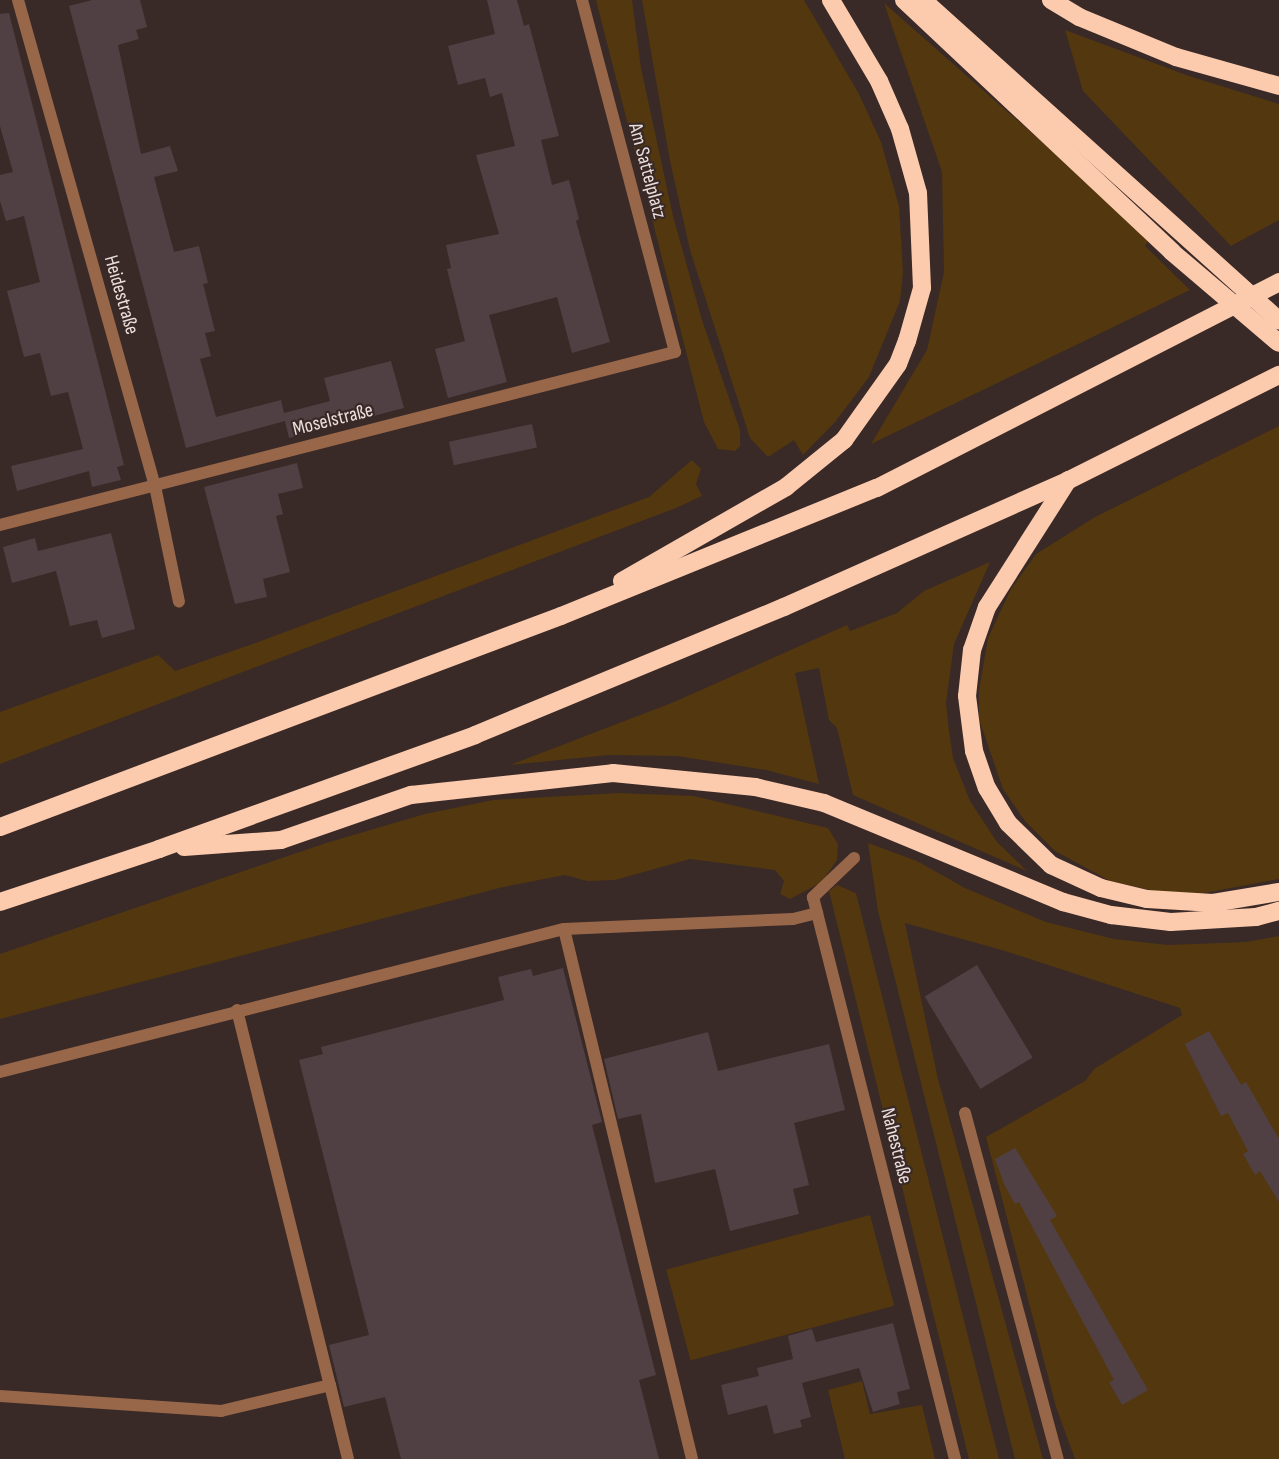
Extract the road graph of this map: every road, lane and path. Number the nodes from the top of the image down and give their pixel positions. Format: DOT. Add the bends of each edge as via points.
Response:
graph roads {
  1 [pos="18,0"];
  2 [pos="582,0"];
  3 [pos="831,0"];
  4 [pos="904,0"];
  5 [pos="923,0"];
  6 [pos="1051,0"];
  7 [pos="1279,86"];
  8 [pos="1279,282"];
  9 [pos="1279,321"];
  10 [pos="1279,343"];
  11 [pos="675,352"];
  12 [pos="1279,375"];
  13 [pos="1068,480"];
  14 [pos="155,486"];
  15 [pos="0,525"];
  16 [pos="178,602"];
  17 [pos="561,616"];
  18 [pos="0,826"];
  19 [pos="159,849"];
  20 [pos="854,858"];
  21 [pos="1279,892"];
  22 [pos="0,902"];
  23 [pos="1279,911"];
  24 [pos="818,913"];
  25 [pos="564,929"];
  26 [pos="237,1010"];
  27 [pos="0,1072"];
  28 [pos="965,1113"];
  29 [pos="330,1385"];
  30 [pos="0,1396"];
  31 [pos="348,1459"];
  32 [pos="692,1459"];
  33 [pos="955,1459"];
  34 [pos="1058,1459"];
  1 -- 14 [label="street, Heidestraße"];
  2 -- 11 [label="street, Am Sattelplatz"];
  3 -- 17 [label="highway" via="879,81 900,129 918,193 922,288 898,364 844,440 786,487"];
  4 -- 10 [label="highway" via="1172,252"];
  5 -- 9 [label="highway"];
  6 -- 7 [label="highway" via="1079,17 1176,57"];
  8 -- 17 [label="highway" via="877,488"];
  11 -- 14 [label="street, Moselstraße"];
  12 -- 13 [label="highway"];
  13 -- 19 [label="highway" via="784,607 497,726"];
  13 -- 21 [label="highway" via="987,607 972,650 967,696 974,752 987,788 1008,823 1052,865 1101,888 1147,899 1213,903"];
  14 -- 15 [label="street, Moselstraße"];
  14 -- 16 [label="street, Heidestraße"];
  17 -- 18 [label="highway"];
  19 -- 22 [label="highway"];
  19 -- 23 [label="highway" via="281,840 411,795 614,773 755,787 824,803 1063,902 1111,915 1171,922 1256,917"];
  20 -- 24 [label="street, Nahestraße" via="813,897"];
  24 -- 25 [label="street" via="793,919"];
  24 -- 33 [label="street, Nahestraße"];
  25 -- 26 [label="street"];
  25 -- 32 [label="street"];
  26 -- 27 [label="street"];
  26 -- 29 [label="street"];
  28 -- 34 [label="street"];
  29 -- 30 [label="street" via="221,1411"];
  29 -- 31 [label="street"];
}
